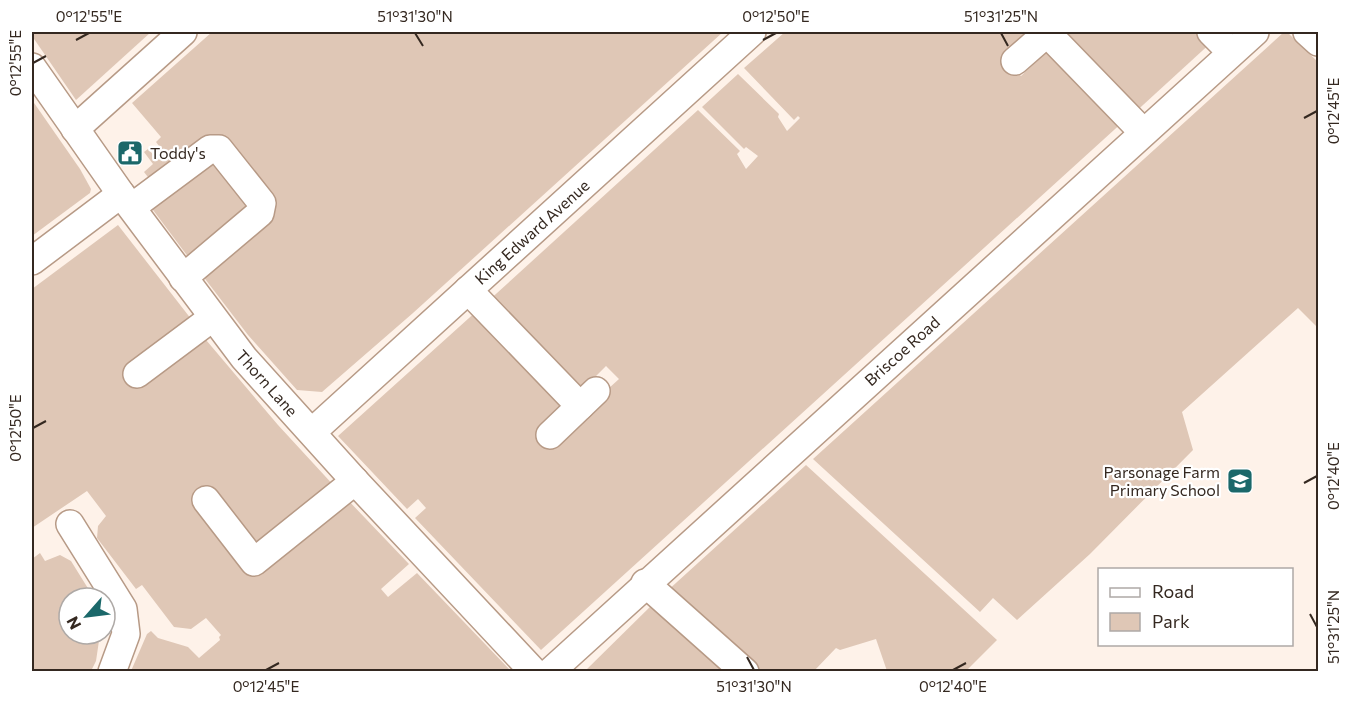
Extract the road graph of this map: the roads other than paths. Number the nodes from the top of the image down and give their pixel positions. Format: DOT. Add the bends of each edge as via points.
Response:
graph roads {
  1 [pos="183,32"];
  2 [pos="752,32"];
  3 [pos="1211,32"];
  4 [pos="1255,32"];
  5 [pos="1308,32"];
  6 [pos="1318,42"];
  7 [pos="1232,52"];
  8 [pos="1015,61"];
  9 [pos="32,67"];
  10 [pos="75,129"];
  11 [pos="1143,132"];
  12 [pos="126,200"];
  13 [pos="32,261"];
  14 [pos="183,278"];
  15 [pos="468,290"];
  16 [pos="212,318"];
  17 [pos="137,374"];
  18 [pos="312,432"];
  19 [pos="550,435"];
  20 [pos="356,481"];
  21 [pos="206,500"];
  22 [pos="70,524"];
  23 [pos="645,583"];
  24 [pos="112,672"];
  25 [pos="534,672"];
  26 [pos="550,672"];
  27 [pos="745,672"];
  1 -- 10 [label="street"];
  2 -- 15 [label="street, King Edward Avenue"];
  3 -- 7 [label="street"];
  4 -- 7 [label="street, Briscoe Road"];
  5 -- 6 [label="street"];
  7 -- 11 [label="street, Briscoe Road"];
  8 -- 11 [label="street" via="1047,33"];
  9 -- 10 [label="street, Thorn Lane"];
  10 -- 12 [label="street, Thorn Lane"];
  11 -- 23 [label="street, Briscoe Road"];
  12 -- 13 [label="street"];
  12 -- 14 [label="street, Thorn Lane"];
  12 -- 14 [label="street" via="210,149 219,149 262,203 260,213"];
  14 -- 16 [label="street, Thorn Lane"];
  15 -- 18 [label="street, King Edward Avenue"];
  15 -- 19 [label="street" via="588,399"];
  16 -- 17 [label="street"];
  16 -- 18 [label="street, Thorn Lane"];
  18 -- 20 [label="street, Thorn Lane"];
  20 -- 21 [label="street" via="254,562"];
  20 -- 25 [label="street, Thorn Lane"];
  22 -- 24 [label="street" via="123,609 126,634"];
  23 -- 26 [label="street, Briscoe Road"];
  23 -- 27 [label="street"];
}
